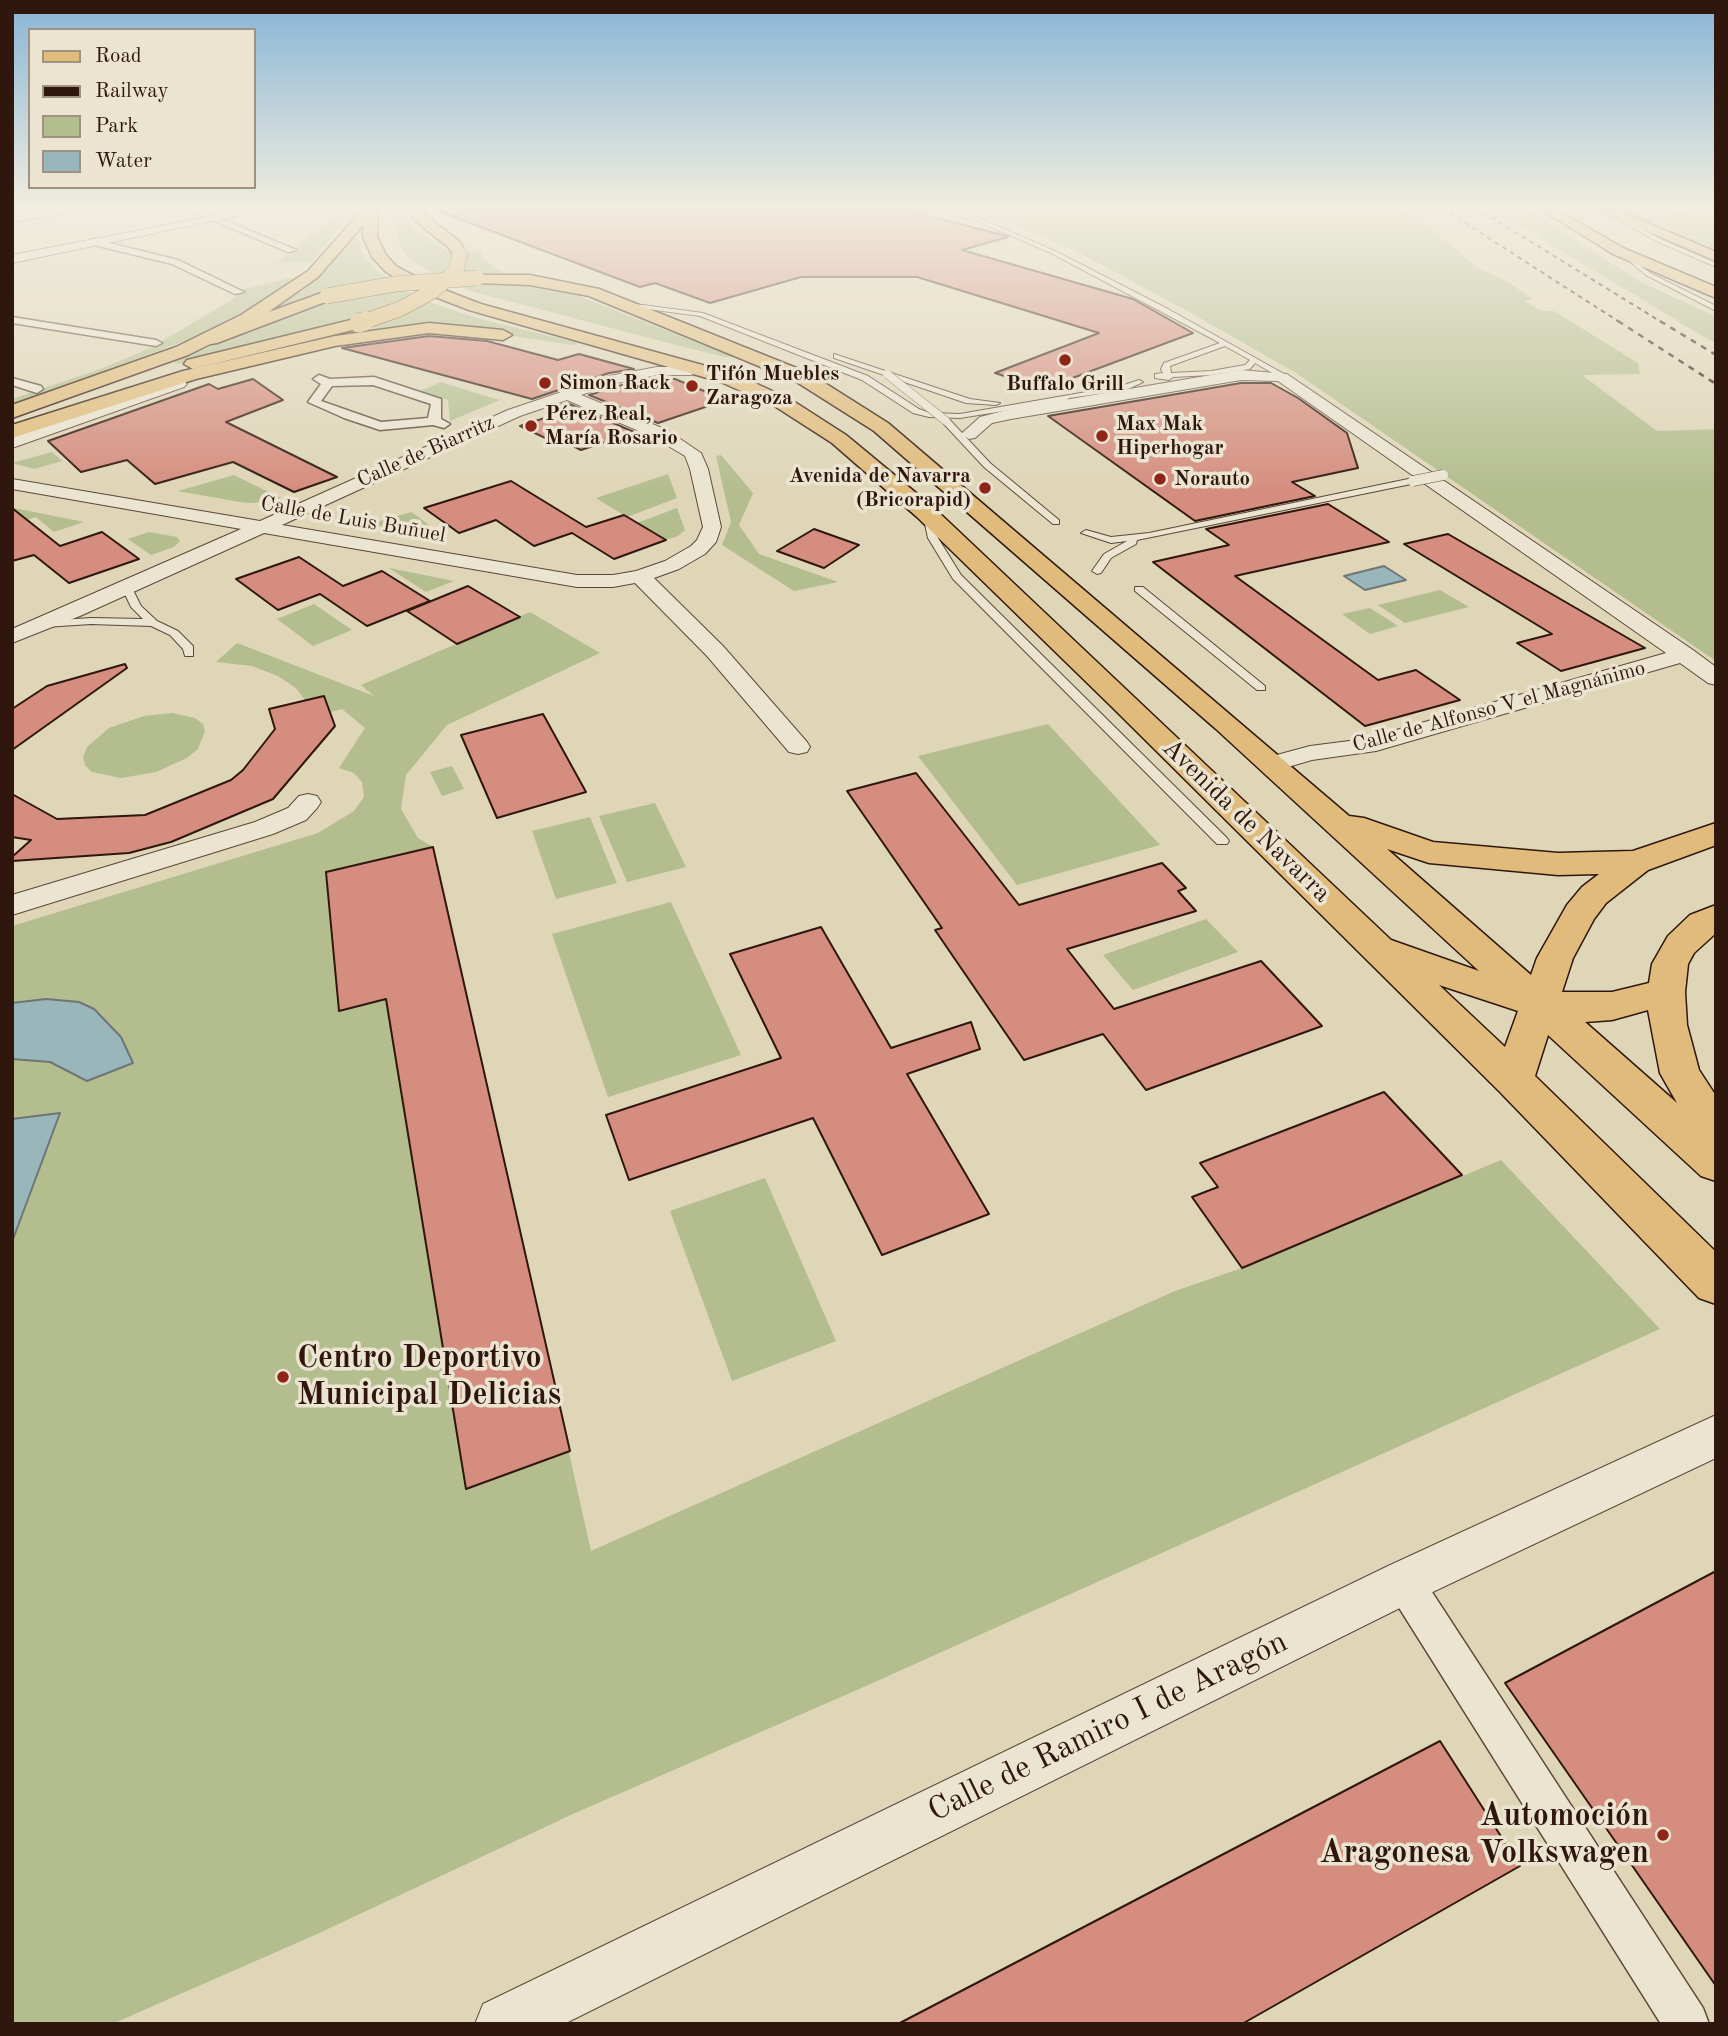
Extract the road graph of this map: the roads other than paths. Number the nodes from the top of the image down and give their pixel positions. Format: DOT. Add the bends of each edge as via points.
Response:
graph roads {
  1 [pos="272,303"];
  2 [pos="306,303"];
  3 [pos="411,303"];
  4 [pos="464,303"];
  5 [pos="502,303"];
  6 [pos="1151,303"];
  7 [pos="627,304"];
  8 [pos="711,308"];
  9 [pos="12,320"];
  10 [pos="748,322"];
  11 [pos="211,339"];
  12 [pos="156,343"];
  13 [pos="1226,343"];
  14 [pos="824,351"];
  15 [pos="626,355"];
  16 [pos="258,358"];
  17 [pos="1255,359"];
  18 [pos="691,372"];
  19 [pos="887,374"];
  20 [pos="614,379"];
  21 [pos="1289,379"];
  22 [pos="1165,380"];
  23 [pos="12,381"];
  24 [pos="1139,382"];
  25 [pos="753,388"];
  26 [pos="37,389"];
  27 [pos="824,392"];
  28 [pos="565,394"];
  29 [pos="1066,399"];
  30 [pos="12,412"];
  31 [pos="946,421"];
  32 [pos="439,422"];
  33 [pos="12,426"];
  34 [pos="12,432"];
  35 [pos="969,434"];
  36 [pos="12,443"];
  37 [pos="1443,475"];
  38 [pos="12,484"];
  39 [pos="925,512"];
  40 [pos="1056,522"];
  41 [pos="260,527"];
  42 [pos="1086,533"];
  43 [pos="1149,536"];
  44 [pos="1097,571"];
  45 [pos="640,576"];
  46 [pos="127,588"];
  47 [pos="1139,589"];
  48 [pos="153,623"];
  49 [pos="45,624"];
  50 [pos="12,637"];
  51 [pos="189,654"];
  52 [pos="1685,655"];
  53 [pos="1716,677"];
  54 [pos="1261,688"];
  55 [pos="798,747"];
  56 [pos="1271,764"];
  57 [pos="309,802"];
  58 [pos="1332,817"];
  59 [pos="1716,833"];
  60 [pos="1222,842"];
  61 [pos="1636,862"];
  62 [pos="12,905"];
  63 [pos="1716,917"];
  64 [pos="1378,948"];
  65 [pos="1666,992"];
  66 [pos="1538,1003"];
  67 [pos="1513,1080"];
  68 [pos="1716,1132"];
  69 [pos="1716,1163"];
  70 [pos="1716,1283"];
  71 [pos="1716,1436"];
  72 [pos="1404,1582"];
  73 [pos="503,2024"];
  74 [pos="1687,2024"];
  1 -- 11 [label="main road"];
  2 -- 11 [label="main road, bridge"];
  3 -- 33 [label="main road, bridge" via="359,323 183,367"];
  4 -- 25 [label="main road" via="688,365"];
  5 -- 27 [label="main road"];
  6 -- 13 [label="lane"];
  7 -- 27 [label="main road" via="772,363"];
  7 -- 29 [label="lane" via="701,314 866,378 929,415 960,416"];
  8 -- 10 [label="lane"];
  9 -- 12 [label="street"];
  11 -- 30 [label="main road"];
  13 -- 17 [label="lane"];
  13 -- 22 [label="lane" via="1167,365"];
  14 -- 19 [label="lane"];
  15 -- 16 [label="main road" via="482,331 429,328 363,335"];
  15 -- 18 [label="main road"];
  15 -- 20 [label="street" via="629,364"];
  16 -- 34 [label="main road" via="190,374"];
  16 -- 36 [label="street"];
  17 -- 21 [label="lane"];
  17 -- 22 [label="lane" via="1251,365"];
  18 -- 20 [label="street, Calle de Biarritz" via="650,372"];
  18 -- 25 [label="main road"];
  19 -- 29 [label="lane" via="976,403"];
  19 -- 31 [label="lane, bridge"];
  20 -- 28 [label="street, Calle de Biarritz"];
  21 -- 22 [label="street" via="1250,374"];
  21 -- 52 [label="street"];
  22 -- 24 [label="lane"];
  22 -- 24 [label="lane" via="1145,376"];
  22 -- 35 [label="street" via="997,417 977,425"];
  23 -- 26 [label="street"];
  24 -- 29 [label="lane"];
  25 -- 39 [label="main road, Avenida de Navarra" via="836,436"];
  27 -- 56 [label="main road, Avenida de Navarra" via="898,440"];
  28 -- 41 [label="street, Calle de Biarritz"];
  28 -- 45 [label="street, Calle de Luis Buñuel" via="661,434 692,453 699,469 712,527 706,542 684,560"];
  31 -- 35 [label="lane"];
  31 -- 40 [label="lane" via="987,465"];
  32 -- 32 [label="street" via="437,402 374,382 324,381 314,402 380,426"];
  37 -- 43 [label="lane, bridge"];
  38 -- 41 [label="street, Calle de Luis Buñuel"];
  39 -- 60 [label="lane" via="933,538 957,577"];
  39 -- 64 [label="main road, Avenida de Navarra"];
  41 -- 45 [label="street, Calle de Luis Buñuel" via="577,581"];
  41 -- 46 [label="street, Calle de Biarritz"];
  42 -- 43 [label="lane" via="1111,540"];
  43 -- 44 [label="lane" via="1116,550 1103,559"];
  45 -- 55 [label="street" via="715,651"];
  46 -- 48 [label="lane" via="136,607"];
  46 -- 49 [label="street, Calle de Biarritz"];
  47 -- 54 [label="lane"];
  48 -- 49 [label="lane"];
  48 -- 51 [label="lane" via="174,633"];
  49 -- 50 [label="street, Calle de Biarritz"];
  52 -- 53 [label="street"];
  52 -- 56 [label="street, Calle de Alfonso V el Magnánimo" via="1367,746 1310,753"];
  56 -- 58 [label="main road, Avenida de Navarra"];
  57 -- 62 [label="street" via="298,814 264,828"];
  58 -- 61 [label="main road" via="1429,852 1558,864"];
  58 -- 66 [label="main road, Avenida de Navarra"];
  59 -- 61 [label="main road"];
  61 -- 66 [label="main road" via="1579,913 1562,941"];
  63 -- 65 [label="main road" via="1681,945 1670,964"];
  64 -- 66 [label="main road"];
  64 -- 67 [label="main road, Avenida de Navarra"];
  65 -- 66 [label="main road" via="1612,1006"];
  65 -- 68 [label="main road" via="1668,1025 1680,1073"];
  66 -- 67 [label="main road"];
  66 -- 69 [label="main road, Avenida de Navarra"];
  67 -- 70 [label="main road, Avenida de Navarra"];
  71 -- 72 [label="street, Calle de Ramiro I de Aragón"];
  72 -- 73 [label="street, Calle de Ramiro I de Aragón"];
  72 -- 74 [label="street"];
}
